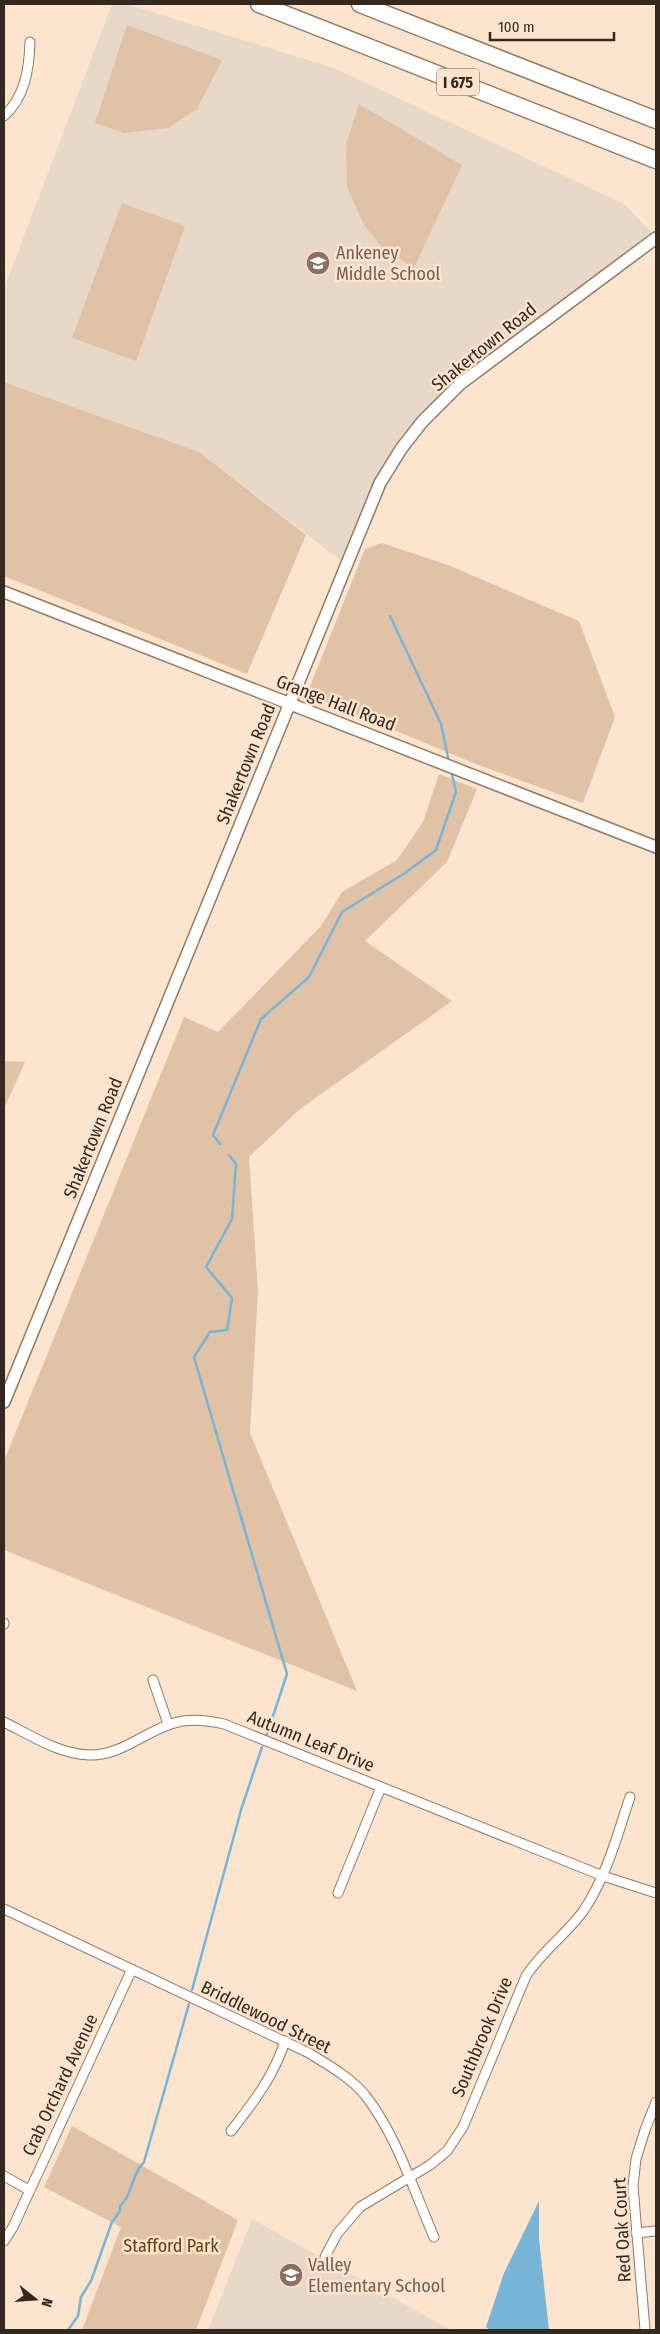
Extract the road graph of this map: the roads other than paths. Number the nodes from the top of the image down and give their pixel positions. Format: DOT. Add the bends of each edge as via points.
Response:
graph roads {
  1 [pos="259,4"];
  2 [pos="360,4"];
  3 [pos="30,42"];
  4 [pos="4,116"];
  5 [pos="656,120"];
  6 [pos="656,160"];
  7 [pos="656,238"];
  8 [pos="4,592"];
  9 [pos="290,704"];
  10 [pos="656,847"];
  11 [pos="4,1402"];
  12 [pos="153,1680"];
  13 [pos="4,1722"];
  14 [pos="168,1724"];
  15 [pos="381,1787"];
  16 [pos="630,1796"];
  17 [pos="603,1876"];
  18 [pos="338,1893"];
  19 [pos="656,1893"];
  20 [pos="4,1909"];
  21 [pos="132,1969"];
  22 [pos="285,2041"];
  23 [pos="656,2102"];
  24 [pos="231,2131"];
  25 [pos="4,2176"];
  26 [pos="409,2178"];
  27 [pos="29,2190"];
  28 [pos="656,2231"];
  29 [pos="636,2233"];
  30 [pos="434,2237"];
  31 [pos="4,2241"];
  32 [pos="325,2257"];
  33 [pos="645,2330"];
  1 -- 6 [label="highway, I 675"];
  2 -- 5 [label="highway, I 675"];
  3 -- 4 [label="street" via="29,68 22,92 14,107"];
  7 -- 9 [label="street, Shakertown Road" via="460,384 422,422 380,483"];
  8 -- 9 [label="street, Grange Hall Road"];
  9 -- 10 [label="street, Grange Hall Road"];
  9 -- 11 [label="street, Shakertown Road"];
  12 -- 14 [label="street"];
  13 -- 14 [label="street, Autumn Leaf Drive" via="65,1751 90,1755 115,1751"];
  14 -- 15 [label="street, Autumn Leaf Drive" via="196,1721 224,1724"];
  15 -- 17 [label="street, Autumn Leaf Drive"];
  15 -- 18 [label="street"];
  16 -- 17 [label="street, Southbrook Drive"];
  17 -- 19 [label="street"];
  17 -- 26 [label="street, Southbrook Drive" via="583,1911 536,1959 526,1976 463,2127 447,2151"];
  20 -- 21 [label="street, Briddlewood Street"];
  21 -- 22 [label="street, Briddlewood Street"];
  21 -- 27 [label="street, Crab Orchard Avenue"];
  22 -- 24 [label="street" via="262,2090"];
  22 -- 26 [label="street, Briddlewood Street" via="339,2073 364,2094 386,2127"];
  23 -- 29 [label="street, Red Oak Court" via="636,2159 633,2186"];
  25 -- 27 [label="street"];
  26 -- 30 [label="street, Briddlewood Street"];
  26 -- 32 [label="street, Southbrook Drive" via="360,2207 337,2234"];
  27 -- 31 [label="street, Crab Orchard Avenue"];
  28 -- 29 [label="street"];
  29 -- 33 [label="street, Red Oak Court"];
}
